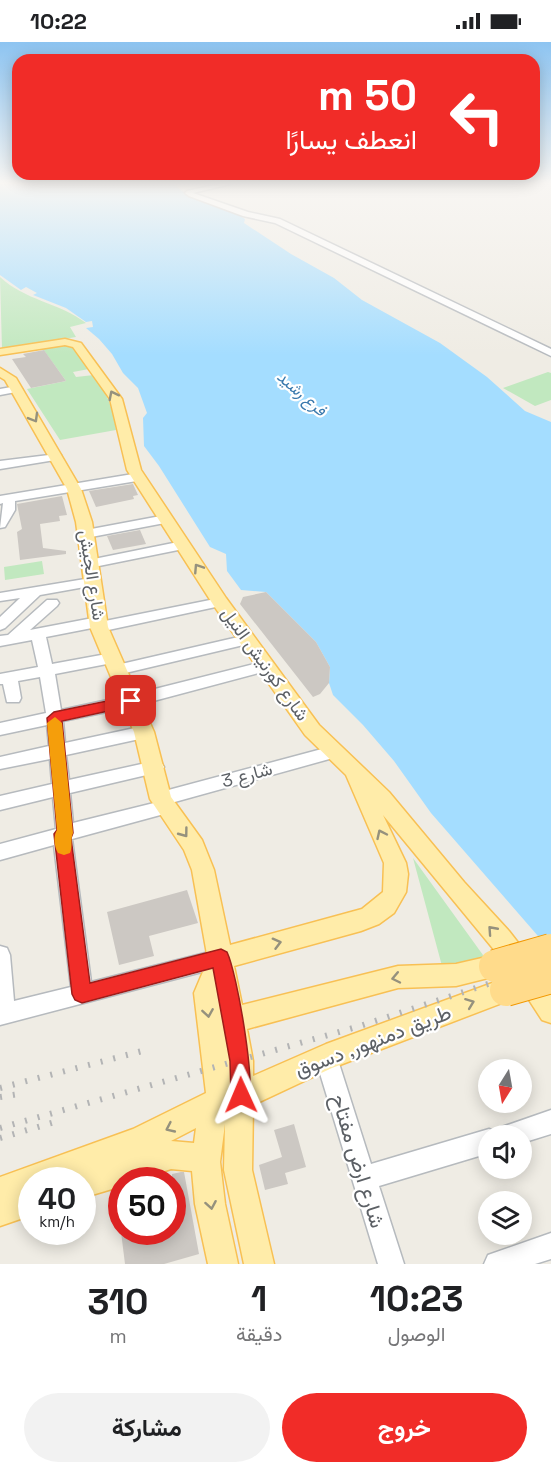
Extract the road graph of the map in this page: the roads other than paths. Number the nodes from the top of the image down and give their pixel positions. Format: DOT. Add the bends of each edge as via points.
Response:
graph roads {
  1 [pos="319,241"];
  2 [pos="1,352"];
  3 [pos="551,353"];
  4 [pos="0,372"];
  5 [pos="9,391"];
  6 [pos="57,457"];
  7 [pos="0,465"];
  8 [pos="139,477"];
  9 [pos="74,489"];
  10 [pos="4,499"];
  11 [pos="166,519"];
  12 [pos="0,524"];
  13 [pos="86,534"];
  14 [pos="183,545"];
  15 [pos="90,573"];
  16 [pos="36,591"];
  17 [pos="52,596"];
  18 [pos="0,597"];
  19 [pos="220,602"];
  20 [pos="0,625"];
  21 [pos="99,625"];
  22 [pos="46,632"];
  23 [pos="6,640"];
  24 [pos="248,640"];
  25 [pos="114,664"];
  26 [pos="266,666"];
  27 [pos="47,670"];
  28 [pos="5,678"];
  29 [pos="13,699"];
  30 [pos="131,701"];
  31 [pos="54,718"];
  32 [pos="0,729"];
  33 [pos="144,732"];
  34 [pos="57,750"];
  35 [pos="342,759"];
  36 [pos="0,763"];
  37 [pos="154,767"];
  38 [pos="61,788"];
  39 [pos="0,803"];
  40 [pos="162,803"];
  41 [pos="64,834"];
  42 [pos="0,852"];
  43 [pos="551,950"];
  44 [pos="0,955"];
  45 [pos="221,958"];
  46 [pos="551,977"];
  47 [pos="500,978"];
  48 [pos="82,994"];
  49 [pos="551,1011"];
  50 [pos="2,1015"];
  51 [pos="232,1020"];
  52 [pos="326,1057"];
  53 [pos="231,1098"];
  54 [pos="551,1122"];
  55 [pos="532,1128"];
  56 [pos="478,1144"];
  57 [pos="206,1162"];
  58 [pos="364,1178"];
  59 [pos="96,1179"];
  60 [pos="0,1192"];
  61 [pos="18,1205"];
  62 [pos="0,1211"];
  63 [pos="551,1246"];
  64 [pos="223,1264"];
  65 [pos="259,1264"];
  66 [pos="391,1264"];
  67 [pos="497,1264"];
  1 -- 3 [label="street"];
  8 -- 2 [label="main road, شارع كورنيش النيل, one-way" via="129,457 116,399 77,345 65,342"];
  4 -- 5 [label="main road, شارع الجيش" via="9,376"];
  5 -- 6 [label="main road, شارع الجيش, one-way"];
  6 -- 7 [label="street"];
  6 -- 9 [label="main road, شارع الجيش"];
  8 -- 9 [label="street"];
  8 -- 11 [label="main road, شارع كورنيش النيل"];
  9 -- 10 [label="street"];
  9 -- 13 [label="main road, شارع الجيش"];
  10 -- 12 [label="street" via="9,510"];
  11 -- 13 [label="street"];
  11 -- 14 [label="main road, شارع كورنيش النيل"];
  13 -- 15 [label="main road, شارع الجيش"];
  14 -- 15 [label="street"];
  19 -- 14 [label="main road, شارع كورنيش النيل, one-way"];
  15 -- 17 [label="street"];
  15 -- 21 [label="main road, شارع الجيش"];
  16 -- 17 [label="street"];
  16 -- 18 [label="street"];
  16 -- 20 [label="street"];
  17 -- 22 [label="street"];
  17 -- 23 [label="street"];
  19 -- 21 [label="street"];
  19 -- 24 [label="main road, شارع كورنيش النيل"];
  21 -- 22 [label="street"];
  21 -- 25 [label="main road, شارع الجيش"];
  22 -- 23 [label="street"];
  22 -- 27 [label="street"];
  24 -- 25 [label="street"];
  24 -- 26 [label="main road, شارع كورنيش النيل"];
  25 -- 27 [label="street"];
  25 -- 30 [label="main road, شارع الجيش"];
  26 -- 30 [label="street"];
  26 -- 35 [label="main road, شارع كورنيش النيل" via="312,730"];
  27 -- 28 [label="street"];
  27 -- 31 [label="street"];
  28 -- 29 [label="street"];
  30 -- 31 [label="street"];
  30 -- 33 [label="main road, شارع الجيش"];
  31 -- 32 [label="street"];
  31 -- 34 [label="street"];
  33 -- 34 [label="street"];
  33 -- 37 [label="main road, شارع الجيش"];
  34 -- 36 [label="street"];
  34 -- 38 [label="street"];
  35 -- 40 [label="street, شارع 3"];
  45 -- 35 [label="main road, one-way" via="361,921 388,904 396,891 395,863"];
  49 -- 35 [label="main road, شارع كورنيش النيل, one-way" via="501,939 382,798"];
  37 -- 38 [label="street"];
  37 -- 40 [label="main road, شارع الجيش"];
  38 -- 39 [label="street"];
  38 -- 41 [label="street"];
  40 -- 41 [label="street, شارع 3"];
  40 -- 45 [label="main road, شارع الجيش, one-way" via="200,858"];
  41 -- 42 [label="street, شارع 3"];
  41 -- 48 [label="street"];
  43 -- 47 [label="highway, bridge"];
  44 -- 50 [label="street"];
  45 -- 48 [label="street"];
  45 -- 51 [label="main road, شارع الجيش"];
  45 -- 53 [label="main road, شارع الجيش, one-way" via="209,984 206,1003"];
  46 -- 47 [label="highway, bridge"];
  47 -- 51 [label="main road, طريق دمنهور, دسوق, one-way" via="398,977"];
  52 -- 47 [label="main road, طريق دمنهور, دسوق, one-way"];
  48 -- 50 [label="street"];
  51 -- 53 [label="main road, شارع الجيش" via="240,1061"];
  52 -- 53 [label="main road, طريق دمنهور, دسوق"];
  52 -- 58 [label="street, شارع ارض مفتاح"];
  53 -- 57 [label="main road, شارع الجيش" via="211,1123"];
  53 -- 60 [label="main road, طريق دمنهور, دسوق, one-way" via="144,1140"];
  53 -- 65 [label="main road, شارع الجيش" via="238,1170"];
  54 -- 55 [label="street"];
  56 -- 58 [label="street"];
  57 -- 59 [label="main road" via="189,1155 171,1155"];
  57 -- 64 [label="main road, شارع الجيش, one-way"];
  58 -- 66 [label="street, شارع ارض مفتاح"];
  61 -- 62 [label="main road"];
  63 -- 67 [label="street"];
}
